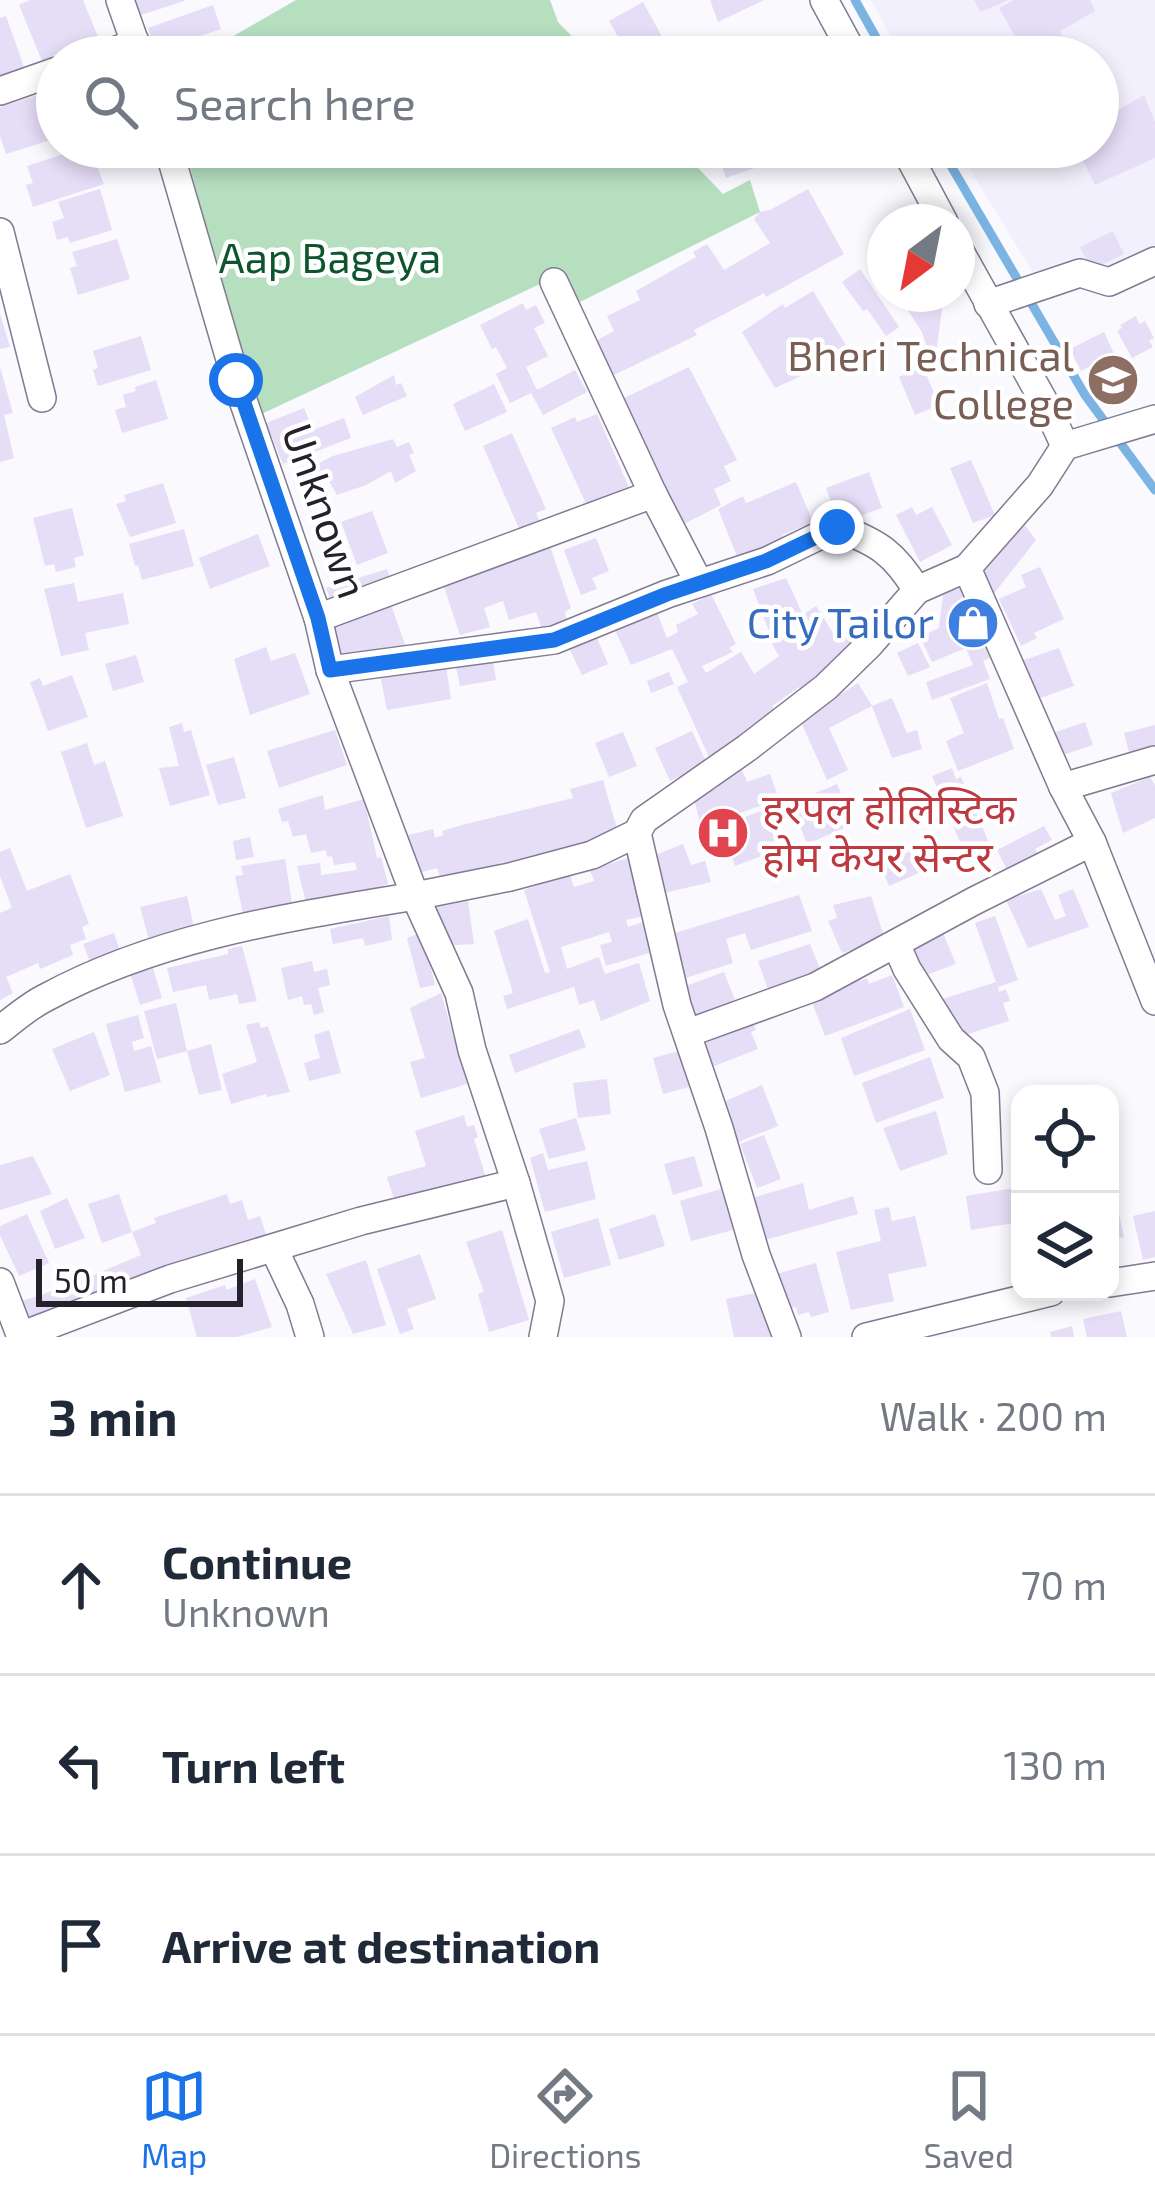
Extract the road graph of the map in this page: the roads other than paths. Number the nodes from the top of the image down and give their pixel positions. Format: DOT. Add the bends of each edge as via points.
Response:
graph roads {
  1 [pos="120,0"];
  2 [pos="824,0"];
  3 [pos="133,36"];
  4 [pos="844,36"];
  5 [pos="36,78"];
  6 [pos="0,91"];
  7 [pos="174,168"];
  8 [pos="915,168"];
  9 [pos="934,204"];
  10 [pos="0,232"];
  11 [pos="1155,261"];
  12 [pos="975,280"];
  13 [pos="554,282"];
  14 [pos="988,304"];
  15 [pos="42,398"];
  16 [pos="1155,418"];
  17 [pos="1065,446"];
  18 [pos="653,494"];
  19 [pos="967,568"];
  20 [pos="699,583"];
  21 [pos="917,590"];
  22 [pos="318,618"];
  23 [pos="330,670"];
  24 [pos="1155,760"];
  25 [pos="1063,788"];
  26 [pos="637,833"];
  27 [pos="1092,842"];
  28 [pos="415,896"];
  29 [pos="896,944"];
  30 [pos="1155,1001"];
  31 [pos="0,1030"];
  32 [pos="688,1033"];
  33 [pos="988,1170"];
  34 [pos="516,1183"];
  35 [pos="274,1249"];
  36 [pos="1155,1276"];
  37 [pos="0,1282"];
  38 [pos="1119,1282"];
  39 [pos="1014,1301"];
  40 [pos="21,1336"];
  41 [pos="310,1337"];
  42 [pos="543,1337"];
  43 [pos="787,1337"];
  44 [pos="866,1337"];
  1 -- 3 [label="street"];
  2 -- 4 [label="street"];
  5 -- 6 [label="street"];
  7 -- 22 [label="street, Unknown"];
  8 -- 9 [label="street"];
  10 -- 15 [label="street"];
  11 -- 14 [label="street" via="1109,282 1080,273"];
  12 -- 14 [label="street"];
  13 -- 18 [label="street"];
  14 -- 17 [label="street"];
  16 -- 17 [label="street"];
  17 -- 19 [label="street"];
  18 -- 20 [label="street"];
  18 -- 22 [label="street"];
  19 -- 21 [label="street"];
  19 -- 25 [label="street"];
  20 -- 21 [label="street" via="837,527 898,559"];
  20 -- 23 [label="street" via="554,640"];
  21 -- 26 [label="street" via="826,687 644,820"];
  22 -- 23 [label="street, Unknown"];
  23 -- 28 [label="street, Unknown"];
  24 -- 25 [label="street"];
  25 -- 27 [label="street"];
  26 -- 28 [label="street" via="592,856"];
  26 -- 32 [label="street"];
  27 -- 29 [label="street"];
  27 -- 30 [label="street"];
  28 -- 31 [label="street" via="274,920 141,955 42,999"];
  28 -- 34 [label="street, Unknown" via="459,993"];
  29 -- 32 [label="street" via="815,987"];
  29 -- 33 [label="street" via="986,1093"];
  32 -- 43 [label="street"];
  34 -- 35 [label="street"];
  34 -- 42 [label="street, Unknown" via="550,1301"];
  35 -- 40 [label="street"];
  35 -- 41 [label="street"];
  36 -- 38 [label="street"];
  37 -- 40 [label="street"];
  39 -- 44 [label="street"];
}
